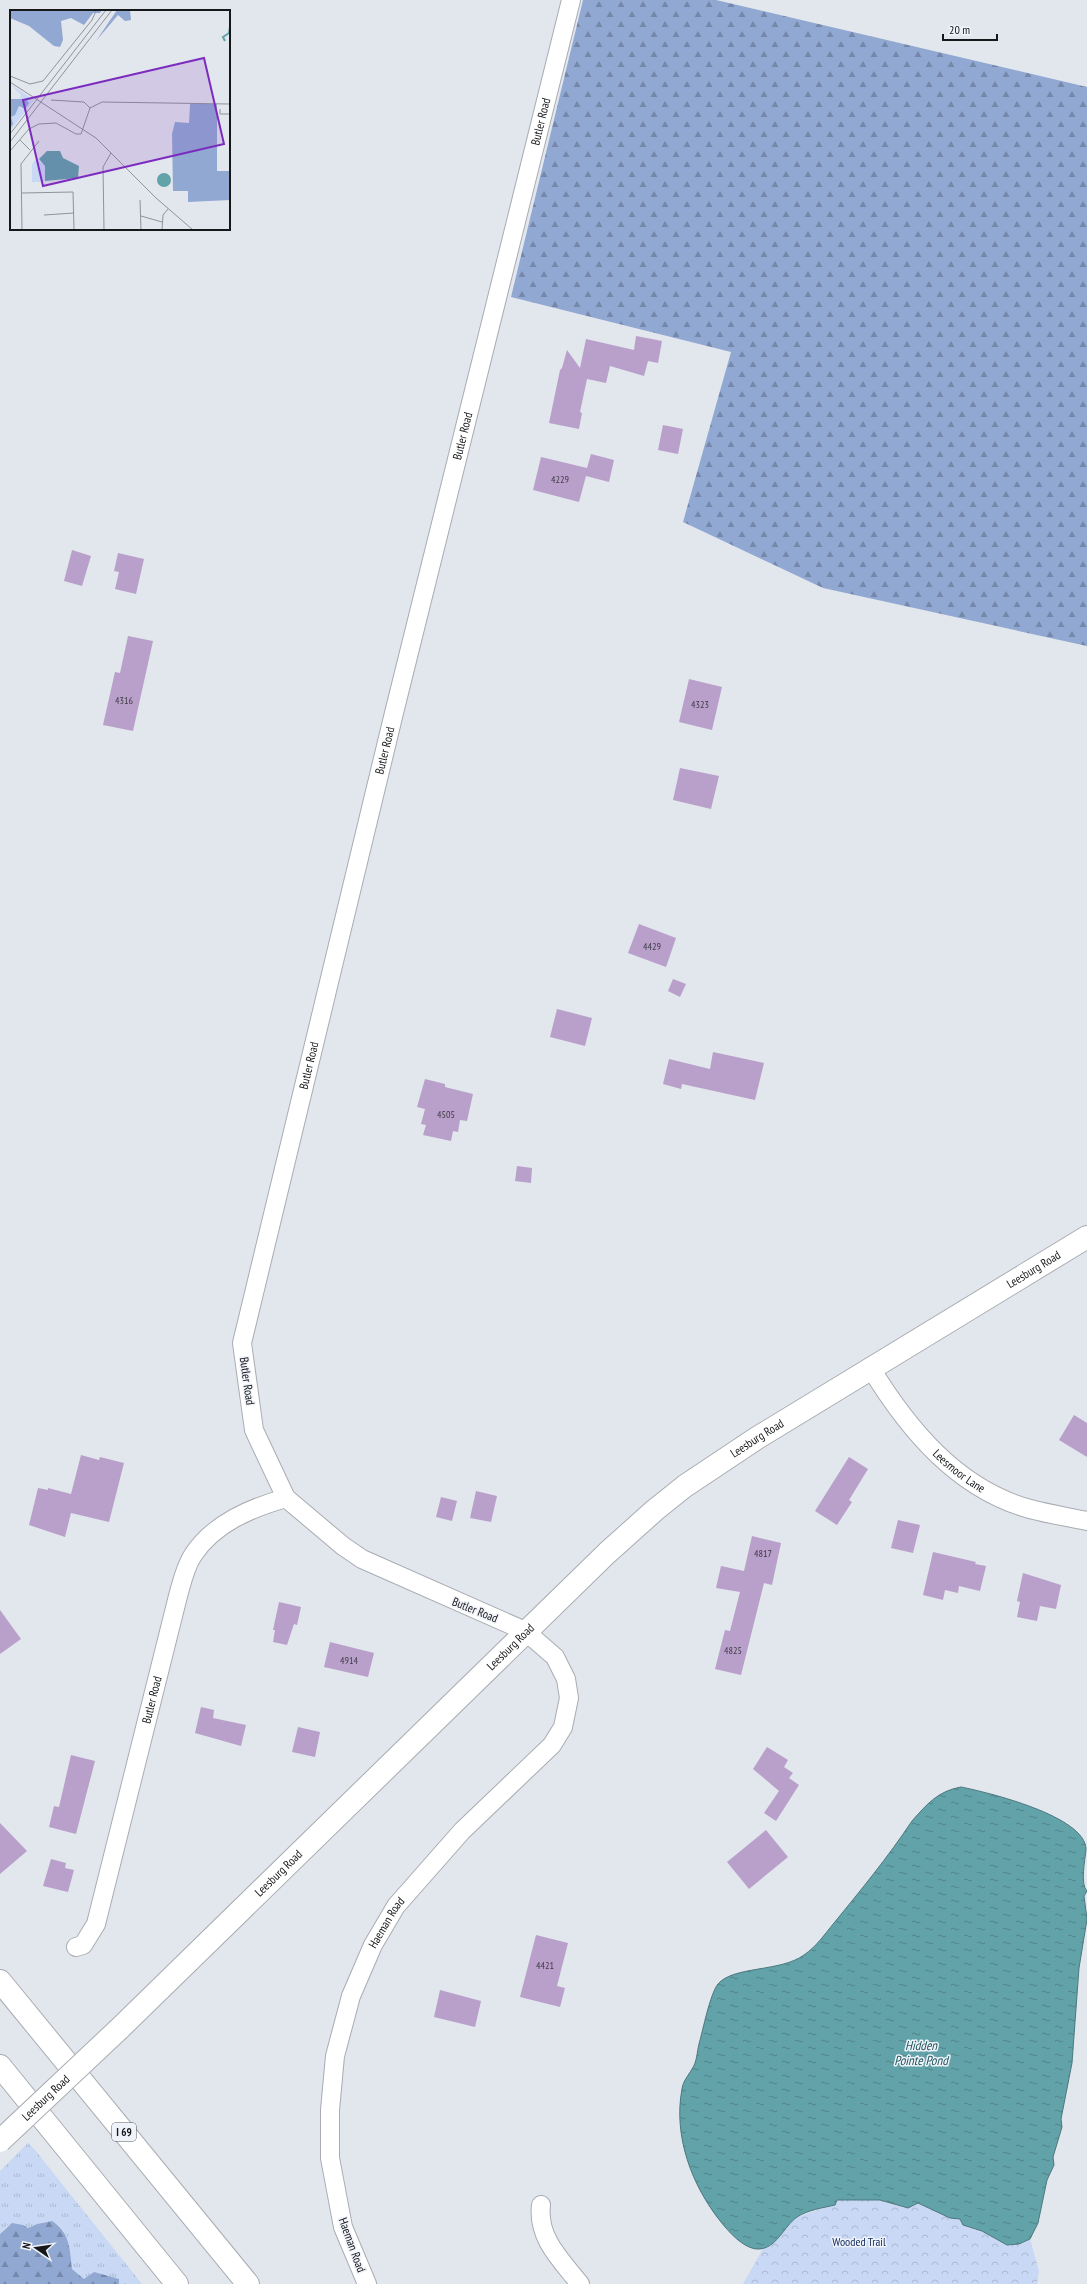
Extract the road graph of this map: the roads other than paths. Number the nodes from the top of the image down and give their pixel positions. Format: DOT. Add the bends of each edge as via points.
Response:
graph roads {
  1 [pos="571,0"];
  2 [pos="1087,1237"];
  3 [pos="870,1367"];
  4 [pos="286,1498"];
  5 [pos="1087,1521"];
  6 [pos="525,1631"];
  7 [pos="76,1947"];
  8 [pos="0,1981"];
  9 [pos="0,2066"];
  10 [pos="0,2141"];
  11 [pos="541,2205"];
  12 [pos="177,2284"];
  13 [pos="248,2284"];
  14 [pos="367,2284"];
  15 [pos="580,2284"];
  1 -- 4 [label="street, Butler Road" via="396,704 242,1343 254,1430"];
  2 -- 3 [label="main road, Leesburg Road"];
  3 -- 5 [label="street, Leesmoor Lane" via="891,1401 924,1441 952,1469 988,1492 1029,1508"];
  3 -- 6 [label="main road, Leesburg Road" via="685,1486 618,1543"];
  4 -- 6 [label="street, Butler Road" via="362,1559"];
  4 -- 7 [label="street, Butler Road" via="250,1509 203,1542 192,1556 178,1596 96,1924 83,1945"];
  6 -- 10 [label="main road, Leesburg Road, bridge" via="119,2029"];
  6 -- 14 [label="street, Haeman Road" via="555,1657 566,1679 569,1698 567,1715 561,1731 552,1746 462,1831 396,1906 373,1945 351,1996 335,2056 330,2110 330,2158 343,2227"];
  8 -- 13 [label="main road, I 69"];
  9 -- 12 [label="main road"];
  11 -- 15 [label="street" via="541,2226 549,2244"];
}
